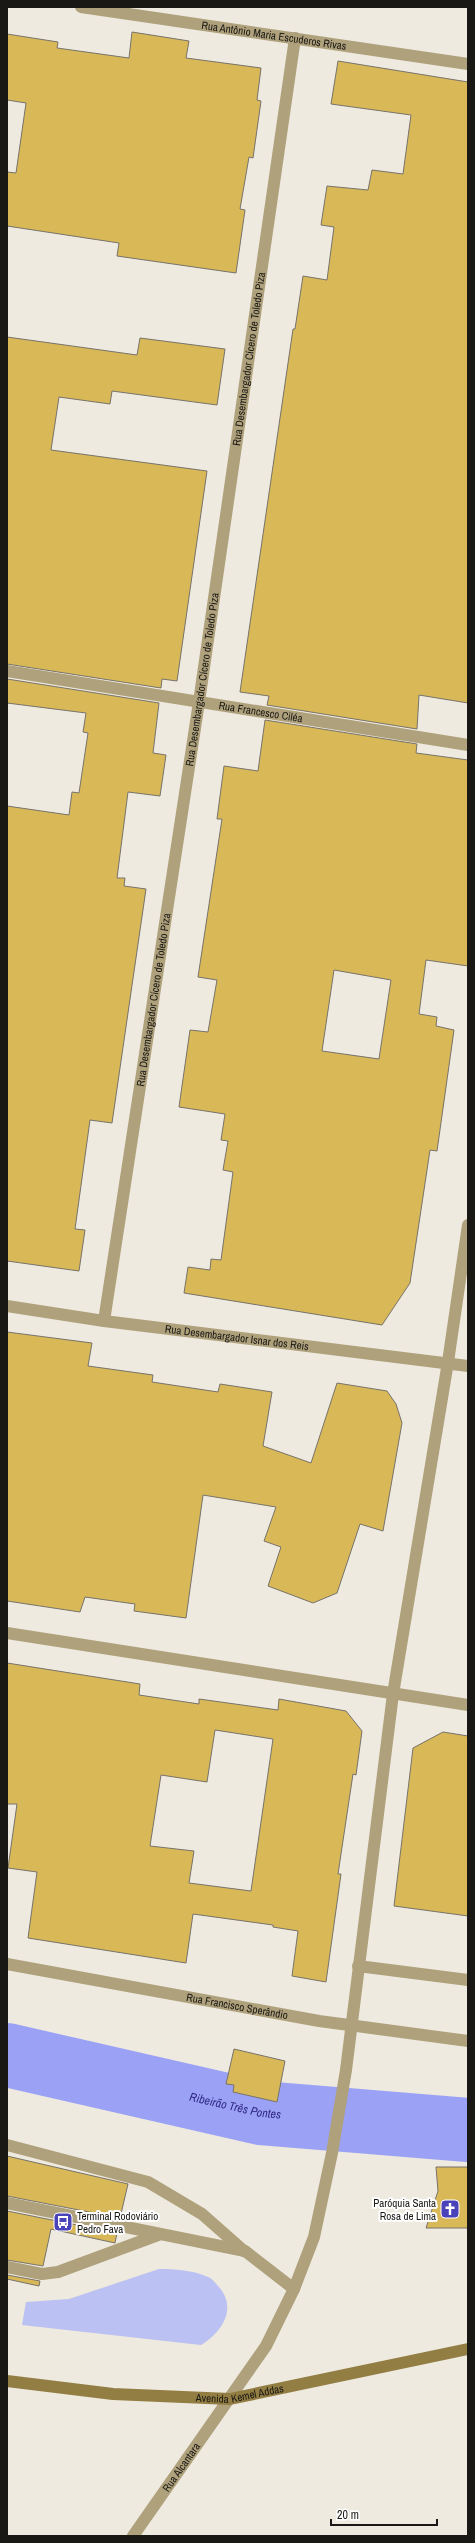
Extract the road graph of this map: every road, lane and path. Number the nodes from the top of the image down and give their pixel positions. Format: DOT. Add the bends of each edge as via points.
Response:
graph roads {
  1 [pos="81,7"];
  2 [pos="295,38"];
  3 [pos="468,64"];
  4 [pos="7,671"];
  5 [pos="199,702"];
  6 [pos="468,746"];
  7 [pos="468,1225"];
  8 [pos="7,1306"];
  9 [pos="104,1321"];
  10 [pos="448,1362"];
  11 [pos="468,1366"];
  12 [pos="7,1633"];
  13 [pos="393,1694"];
  14 [pos="468,1705"];
  15 [pos="7,1964"];
  16 [pos="358,1966"];
  17 [pos="468,1980"];
  18 [pos="351,2026"];
  19 [pos="468,2041"];
  20 [pos="7,2145"];
  21 [pos="7,2203"];
  22 [pos="159,2234"];
  23 [pos="245,2251"];
  24 [pos="7,2267"];
  25 [pos="294,2289"];
  26 [pos="468,2349"];
  27 [pos="7,2381"];
  28 [pos="230,2399"];
  29 [pos="133,2536"];
  1 -- 2 [label="street, Rua Antônio Maria Escuderos Rivas"];
  2 -- 3 [label="street, Rua Antônio Maria Escuderos Rivas"];
  2 -- 5 [label="street, Rua Desembargador Cícero de Toledo Piza"];
  4 -- 5 [label="street, Rua Francesco Ciléa"];
  5 -- 6 [label="street, Rua Francesco Ciléa"];
  5 -- 9 [label="street, Rua Desembargador Cícero de Toledo Piza"];
  7 -- 10 [label="street, Rua Alcantara"];
  8 -- 9 [label="street, Rua Desembargador Isnar dos Reis"];
  9 -- 10 [label="street, Rua Desembargador Isnar dos Reis"];
  10 -- 11 [label="street, Rua Desembargador Isnar dos Reis"];
  10 -- 13 [label="street, Rua Alcantara"];
  12 -- 13 [label="street"];
  13 -- 14 [label="street"];
  13 -- 16 [label="street, Rua Alcantara"];
  15 -- 18 [label="street, Rua Francisco Sperândio"];
  16 -- 17 [label="street"];
  16 -- 18 [label="street, Rua Alcantara"];
  18 -- 19 [label="street, Rua Francisco Sperândio"];
  18 -- 25 [label="street, Rua Alcantara" via="346,2070 324,2192 314,2237"];
  20 -- 23 [label="street" via="148,2182 202,2214"];
  21 -- 22 [label="street"];
  22 -- 23 [label="street"];
  22 -- 24 [label="street" via="58,2272 42,2274"];
  23 -- 25 [label="street"];
  25 -- 28 [label="street, Rua Alcantara" via="266,2346"];
  26 -- 28 [label="main road, Avenida Kemel Addas"];
  27 -- 28 [label="main road, Avenida Kemel Addas" via="113,2394"];
  28 -- 29 [label="street, Rua Alcantara"];
}
